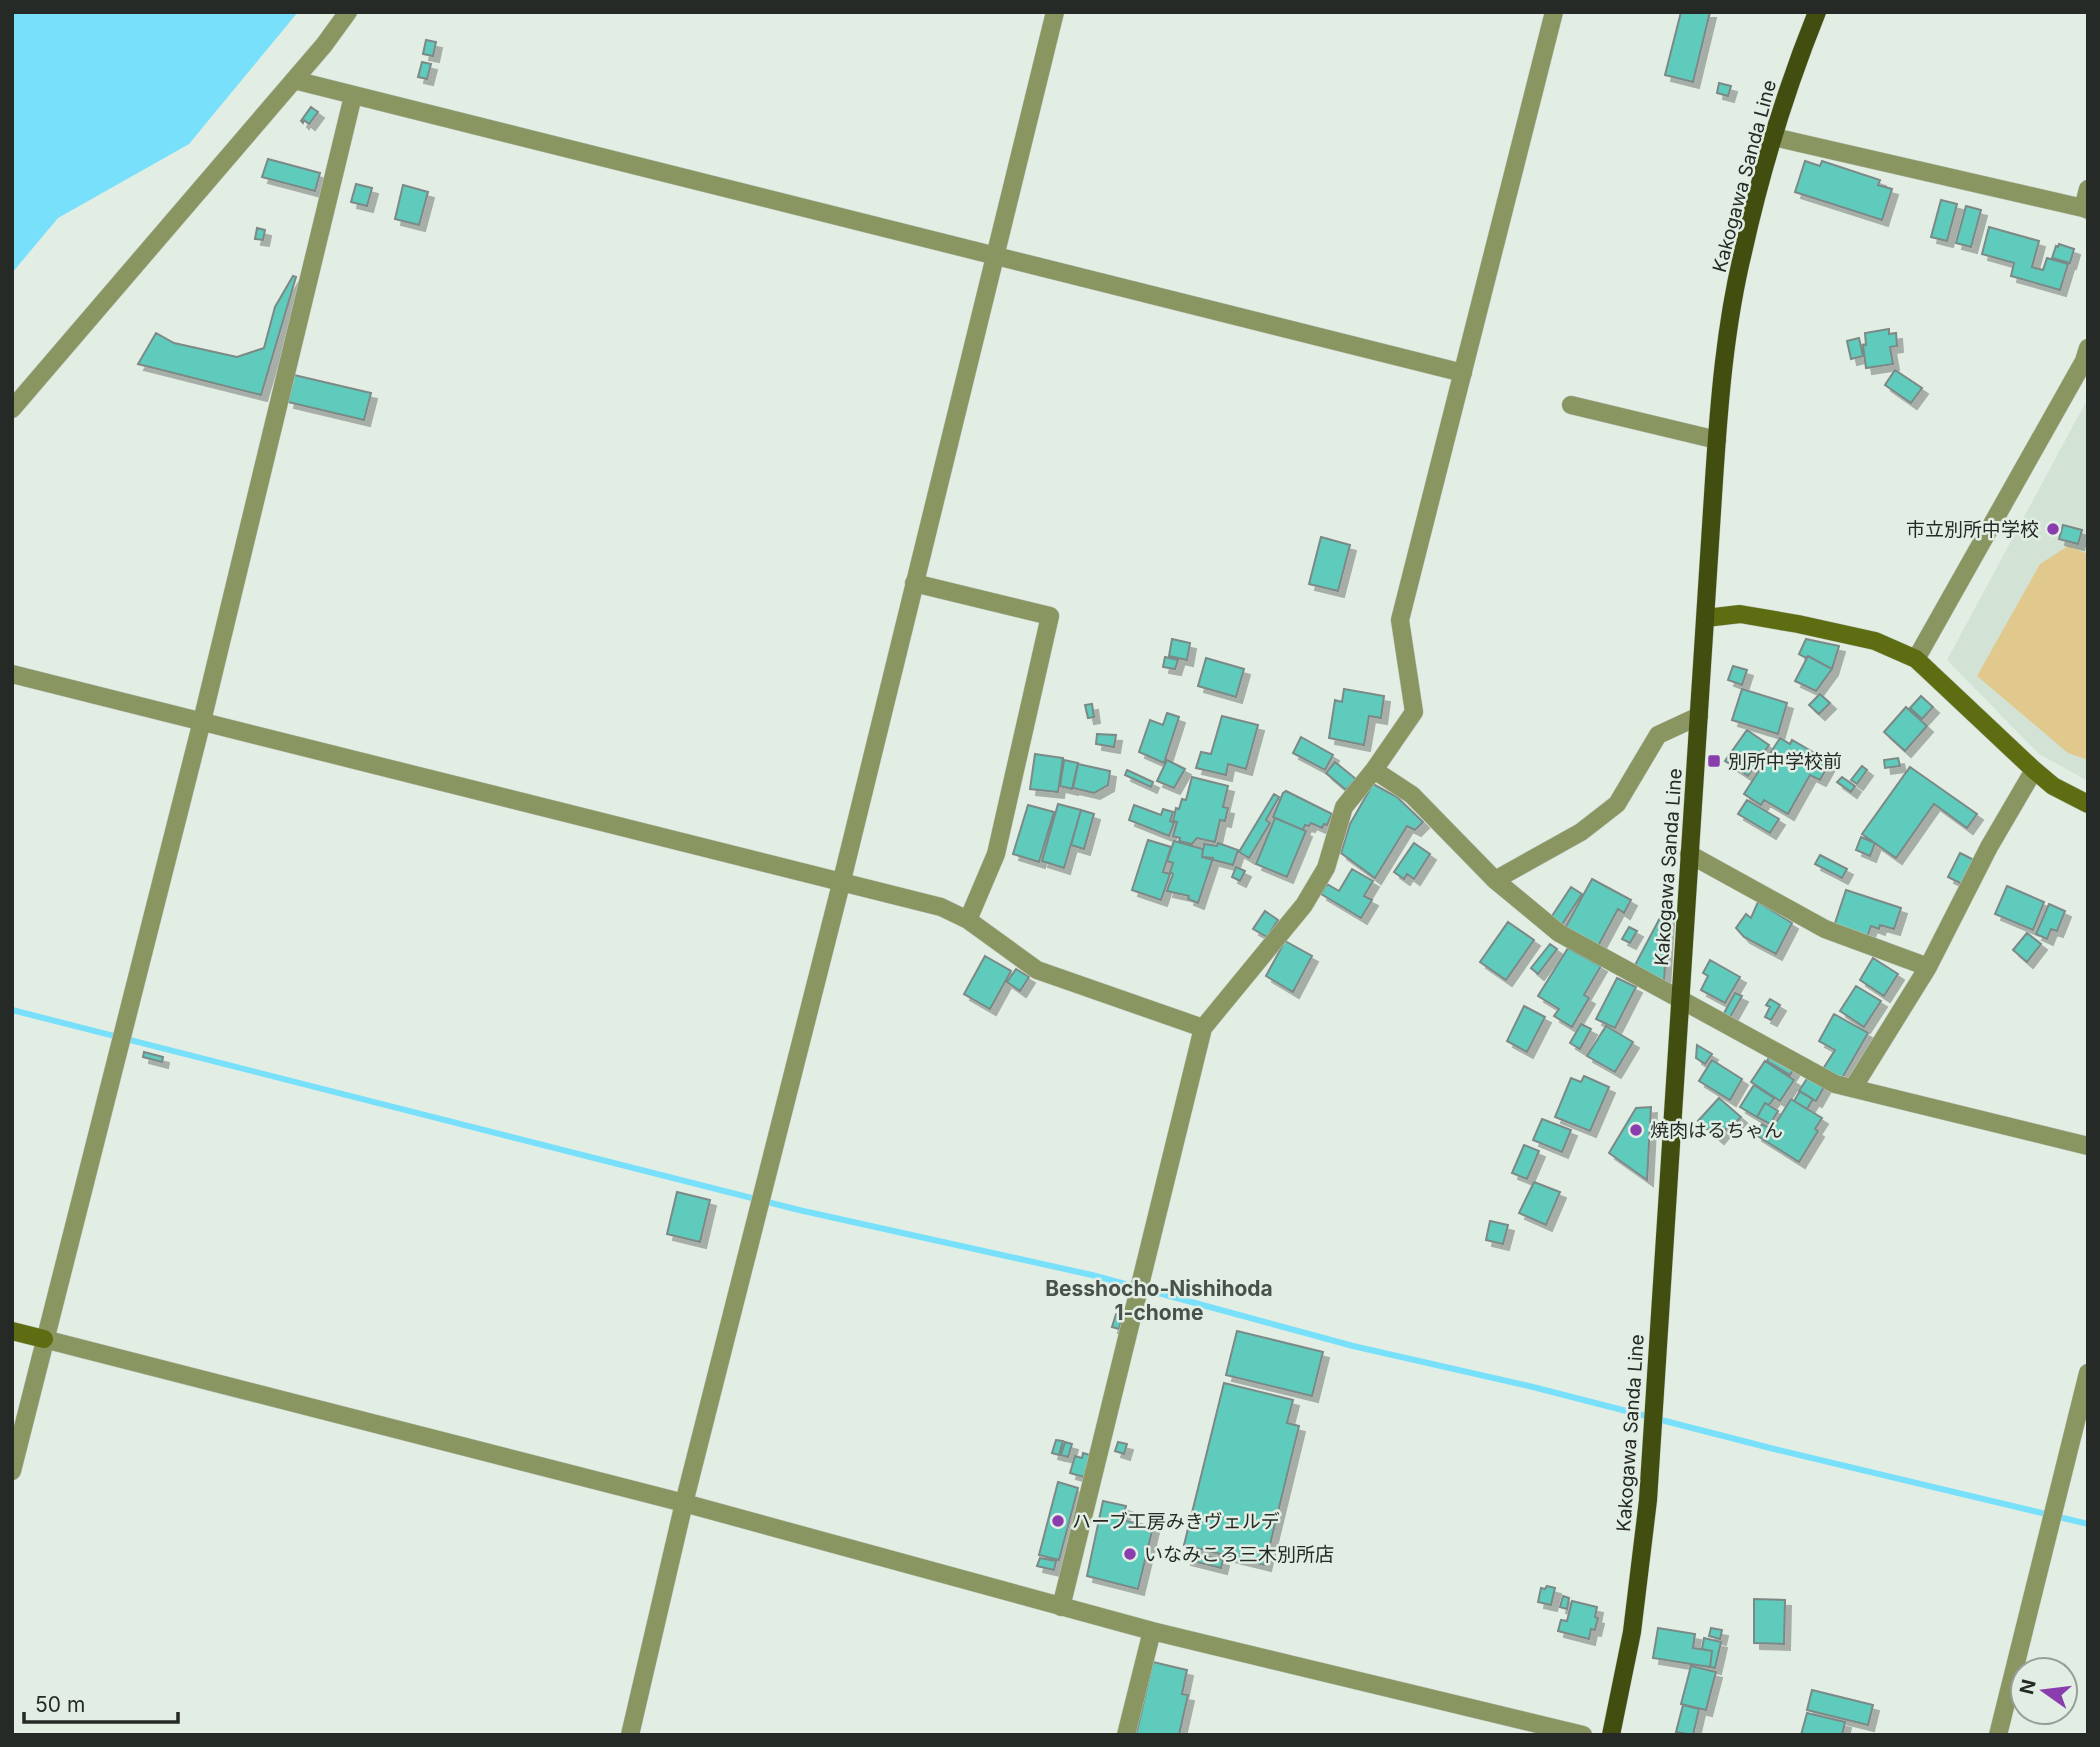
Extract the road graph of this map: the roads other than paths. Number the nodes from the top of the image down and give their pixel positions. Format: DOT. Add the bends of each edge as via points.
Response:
graph roads {
  1 [pos="348,12"];
  2 [pos="1055,12"];
  3 [pos="1554,12"];
  4 [pos="1817,12"];
  5 [pos="293,80"];
  6 [pos="354,96"];
  7 [pos="1774,137"];
  8 [pos="2088,189"];
  9 [pos="2085,209"];
  10 [pos="995,255"];
  11 [pos="2088,348"];
  12 [pos="1463,373"];
  13 [pos="1571,405"];
  14 [pos="12,409"];
  15 [pos="1717,440"];
  16 [pos="915,583"];
  17 [pos="1706,618"];
  18 [pos="1916,659"];
  19 [pos="12,674"];
  20 [pos="1699,716"];
  21 [pos="202,721"];
  22 [pos="1374,770"];
  23 [pos="2034,770"];
  24 [pos="2088,804"];
  25 [pos="1689,854"];
  26 [pos="842,880"];
  27 [pos="1495,880"];
  28 [pos="968,920"];
  29 [pos="1928,967"];
  30 [pos="1681,998"];
  31 [pos="1203,1028"];
  32 [pos="1853,1088"];
  33 [pos="2088,1146"];
  34 [pos="12,1331"];
  35 [pos="44,1339"];
  36 [pos="2088,1374"];
  37 [pos="12,1471"];
  38 [pos="684,1503"];
  39 [pos="1061,1607"];
  40 [pos="1152,1631"];
  41 [pos="630,1735"];
  42 [pos="1126,1735"];
  43 [pos="1583,1735"];
  44 [pos="1611,1735"];
  45 [pos="1998,1735"];
  1 -- 5 [label="street"];
  2 -- 10 [label="street"];
  3 -- 12 [label="street"];
  4 -- 7 [label="main road, Kakogawa Sanda Line"];
  5 -- 6 [label="street"];
  5 -- 14 [label="street"];
  6 -- 10 [label="street"];
  6 -- 21 [label="street"];
  7 -- 9 [label="street"];
  7 -- 15 [label="main road, Kakogawa Sanda Line" via="1742,253"];
  8 -- 9 [label="street"];
  10 -- 12 [label="street"];
  10 -- 16 [label="street"];
  11 -- 18 [label="street" via="2031,459"];
  12 -- 22 [label="street" via="1400,620 1415,712"];
  13 -- 15 [label="street"];
  15 -- 17 [label="main road, Kakogawa Sanda Line"];
  16 -- 26 [label="street"];
  16 -- 28 [label="street" via="1050,616 996,854"];
  17 -- 18 [label="street" via="1740,614 1798,624 1875,641"];
  17 -- 20 [label="main road, Kakogawa Sanda Line"];
  18 -- 23 [label="street"];
  19 -- 21 [label="street"];
  20 -- 25 [label="main road, Kakogawa Sanda Line"];
  20 -- 27 [label="street" via="1658,735 1617,804 1581,832"];
  21 -- 26 [label="street"];
  21 -- 35 [label="street"];
  22 -- 27 [label="street" via="1412,795"];
  22 -- 31 [label="street" via="1344,807 1326,868 1304,905"];
  23 -- 24 [label="street"];
  23 -- 29 [label="street"];
  25 -- 29 [label="street" via="1825,929"];
  25 -- 30 [label="main road, Kakogawa Sanda Line"];
  26 -- 28 [label="street" via="941,907"];
  26 -- 38 [label="street"];
  27 -- 30 [label="street" via="1559,933"];
  28 -- 31 [label="street" via="1038,970"];
  29 -- 32 [label="street"];
  30 -- 32 [label="street" via="1835,1084"];
  30 -- 44 [label="main road, Kakogawa Sanda Line" via="1648,1500 1632,1632"];
  31 -- 39 [label="street"];
  32 -- 33 [label="street"];
  34 -- 35 [label="street"];
  35 -- 37 [label="street"];
  35 -- 38 [label="street"];
  36 -- 45 [label="street"];
  38 -- 39 [label="street"];
  38 -- 41 [label="street"];
  39 -- 40 [label="street"];
  40 -- 42 [label="street"];
  40 -- 43 [label="street"];
}
